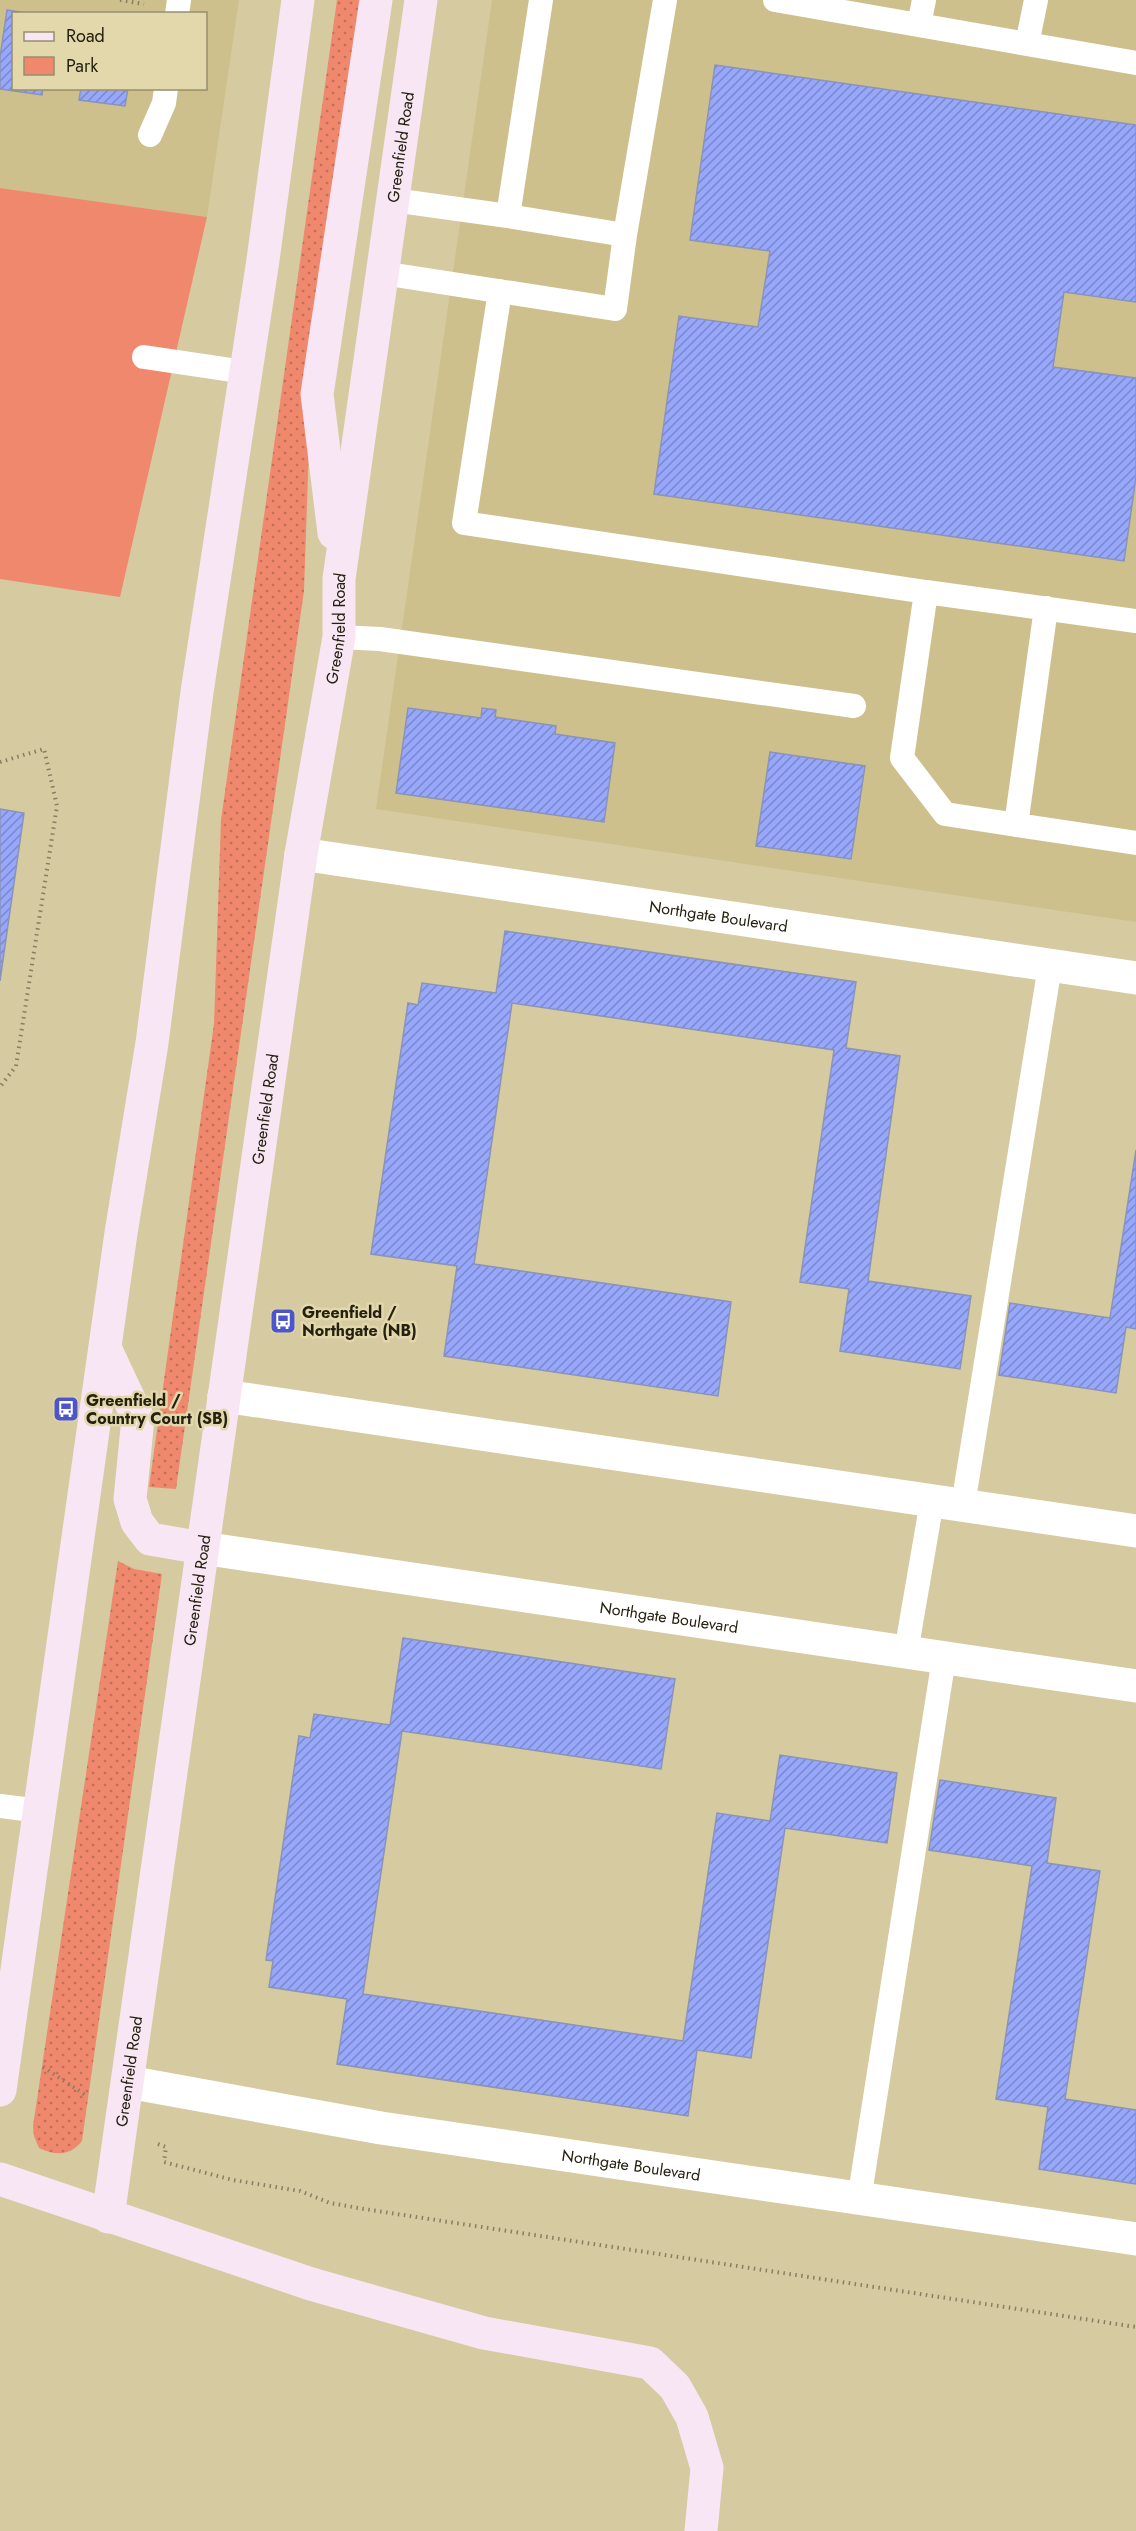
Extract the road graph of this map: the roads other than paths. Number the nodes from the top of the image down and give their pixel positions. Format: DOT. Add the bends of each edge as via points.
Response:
graph roads {
  1 [pos="298,0"];
  2 [pos="376,0"];
  3 [pos="421,0"];
  4 [pos="541,0"];
  5 [pos="664,0"];
  6 [pos="775,0"];
  7 [pos="924,0"];
  8 [pos="1036,0"];
  9 [pos="919,25"];
  10 [pos="1027,44"];
  11 [pos="1136,63"];
  12 [pos="166,90"];
  13 [pos="150,135"];
  14 [pos="393,200"];
  15 [pos="508,216"];
  16 [pos="625,235"];
  17 [pos="382,273"];
  18 [pos="500,291"];
  19 [pos="144,357"];
  20 [pos="245,372"];
  21 [pos="339,579"];
  22 [pos="926,592"];
  23 [pos="1046,608"];
  24 [pos="1136,621"];
  25 [pos="339,637"];
  26 [pos="854,706"];
  27 [pos="1016,825"];
  28 [pos="1136,843"];
  29 [pos="301,854"];
  30 [pos="1050,966"];
  31 [pos="1136,978"];
  32 [pos="106,1350"];
  33 [pos="224,1396"];
  34 [pos="948,1503"];
  35 [pos="1136,1531"];
  36 [pos="202,1548"];
  37 [pos="906,1652"];
  38 [pos="944,1658"];
  39 [pos="1136,1686"];
  40 [pos="0,1806"];
  41 [pos="40,1811"];
  42 [pos="128,2082"];
  43 [pos="0,2090"];
  44 [pos="0,2179"];
  45 [pos="859,2200"];
  46 [pos="108,2217"];
  47 [pos="1136,2239"];
  48 [pos="701,2529"];
  1 -- 20 [label="main road"];
  2 -- 21 [label="main road" via="317,394"];
  3 -- 14 [label="main road, Greenfield Road"];
  4 -- 15 [label="lane"];
  5 -- 16 [label="lane"];
  6 -- 9 [label="lane"];
  7 -- 9 [label="lane"];
  8 -- 10 [label="lane"];
  9 -- 10 [label="lane"];
  10 -- 11 [label="lane"];
  12 -- 13 [label="lane"];
  14 -- 15 [label="lane"];
  14 -- 17 [label="main road, Greenfield Road"];
  15 -- 16 [label="lane"];
  16 -- 18 [label="lane" via="615,309"];
  17 -- 18 [label="lane"];
  17 -- 21 [label="main road, Greenfield Road"];
  18 -- 22 [label="lane" via="464,523"];
  19 -- 20 [label="lane"];
  20 -- 32 [label="main road"];
  21 -- 25 [label="main road, Greenfield Road"];
  22 -- 23 [label="lane"];
  22 -- 27 [label="lane" via="902,758 945,814"];
  23 -- 24 [label="lane"];
  23 -- 27 [label="lane"];
  25 -- 26 [label="lane" via="380,639"];
  25 -- 29 [label="main road, Greenfield Road"];
  27 -- 28 [label="lane"];
  29 -- 30 [label="street, Northgate Boulevard"];
  29 -- 33 [label="main road, Greenfield Road"];
  30 -- 31 [label="street, Northgate Boulevard"];
  30 -- 34 [label="lane"];
  32 -- 36 [label="main road" via="138,1418 130,1498 137,1522 150,1539"];
  32 -- 41 [label="main road"];
  33 -- 34 [label="street"];
  33 -- 36 [label="main road, Greenfield Road"];
  34 -- 35 [label="street"];
  34 -- 37 [label="lane"];
  36 -- 37 [label="street, Northgate Boulevard"];
  36 -- 42 [label="main road, Greenfield Road"];
  37 -- 38 [label="street, Northgate Boulevard"];
  38 -- 39 [label="street, Northgate Boulevard"];
  38 -- 45 [label="lane"];
  40 -- 41 [label="lane"];
  41 -- 43 [label="main road"];
  42 -- 45 [label="street, Northgate Boulevard" via="381,2128"];
  42 -- 46 [label="main road, Greenfield Road"];
  44 -- 46 [label="main road"];
  45 -- 47 [label="street, Northgate Boulevard"];
  46 -- 48 [label="main road" via="311,2284 484,2333 650,2363 675,2387 692,2416 706,2468"];
}
